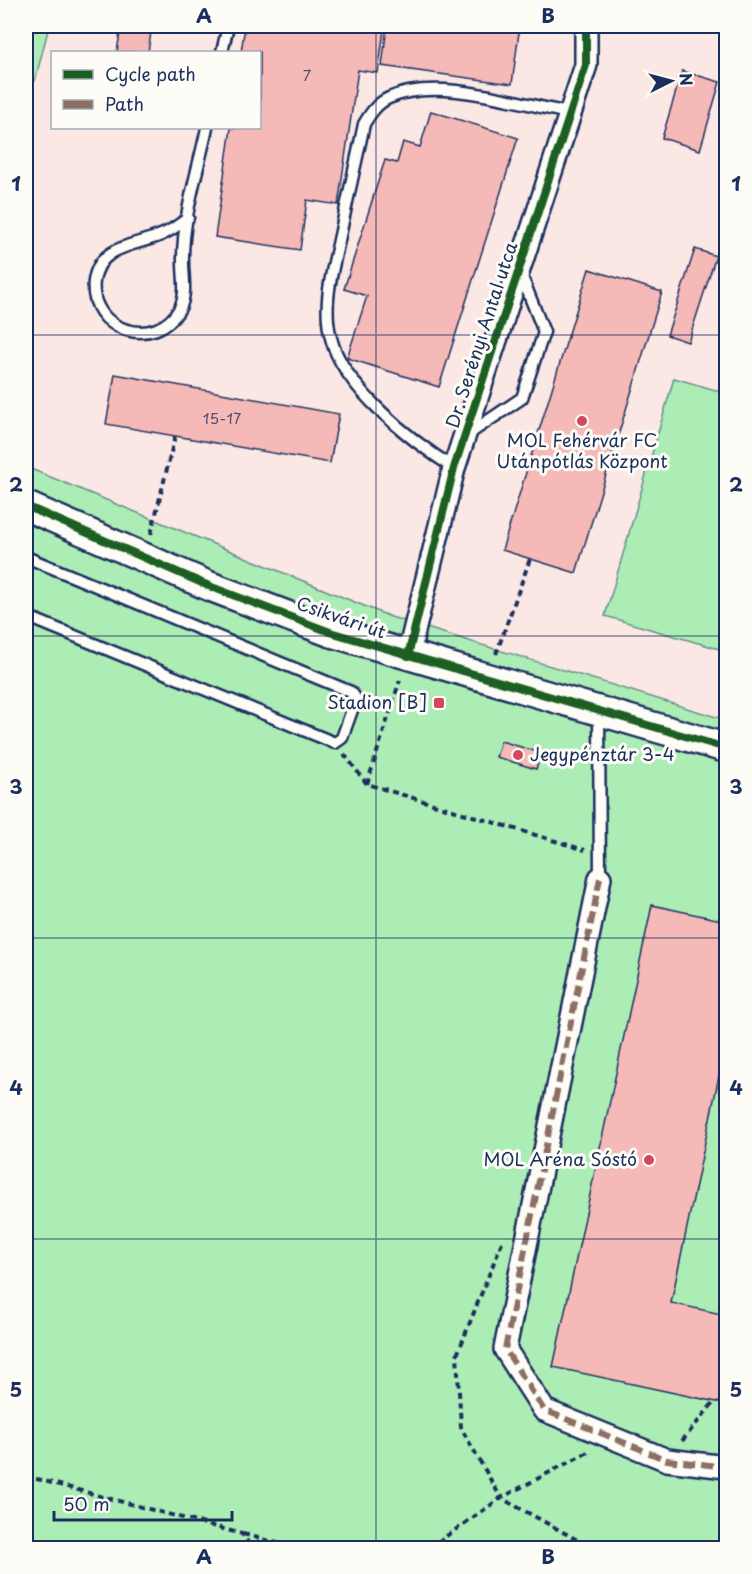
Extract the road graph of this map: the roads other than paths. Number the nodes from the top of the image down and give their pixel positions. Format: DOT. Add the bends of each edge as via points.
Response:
graph roads {
  1 [pos="228,26"];
  2 [pos="586,26"];
  3 [pos="222,51"];
  4 [pos="570,113"];
  5 [pos="207,129"];
  6 [pos="188,218"];
  7 [pos="519,270"];
  8 [pos="465,437"];
  9 [pos="454,468"];
  10 [pos="26,506"];
  11 [pos="26,557"];
  12 [pos="26,616"];
  13 [pos="408,656"];
  14 [pos="599,711"];
  15 [pos="726,748"];
  16 [pos="600,878"];
  17 [pos="726,1467"];
  1 -- 3 [label="lane"];
  2 -- 4 [label="street, Dr. Serényi Antal utca" via="586,65"];
  4 -- 7 [label="street, Dr. Serényi Antal utca"];
  4 -- 9 [label="lane" via="475,95 410,91 387,98 373,109 364,124 327,307 331,340 346,370 378,408"];
  5 -- 6 [label="lane"];
  6 -- 6 [label="lane" via="161,235 124,245 100,265 94,280 94,296 100,311 114,326 144,333 159,329 176,313 184,297 183,244"];
  7 -- 8 [label="street, Dr. Serényi Antal utca"];
  7 -- 8 [label="lane" via="544,332 522,398"];
  8 -- 9 [label="street, Dr. Serényi Antal utca"];
  9 -- 13 [label="street, Dr. Serényi Antal utca"];
  10 -- 13 [label="street, Csikvári út" via="319,628"];
  11 -- 12 [label="lane" via="351,692 356,699 342,738 335,744"];
  13 -- 14 [label="street, Csikvári út"];
  14 -- 15 [label="street, Csikvári út"];
  14 -- 16 [label="lane"];
  16 -- 17 [label="street" via="505,1349 544,1410 667,1460"];
}
